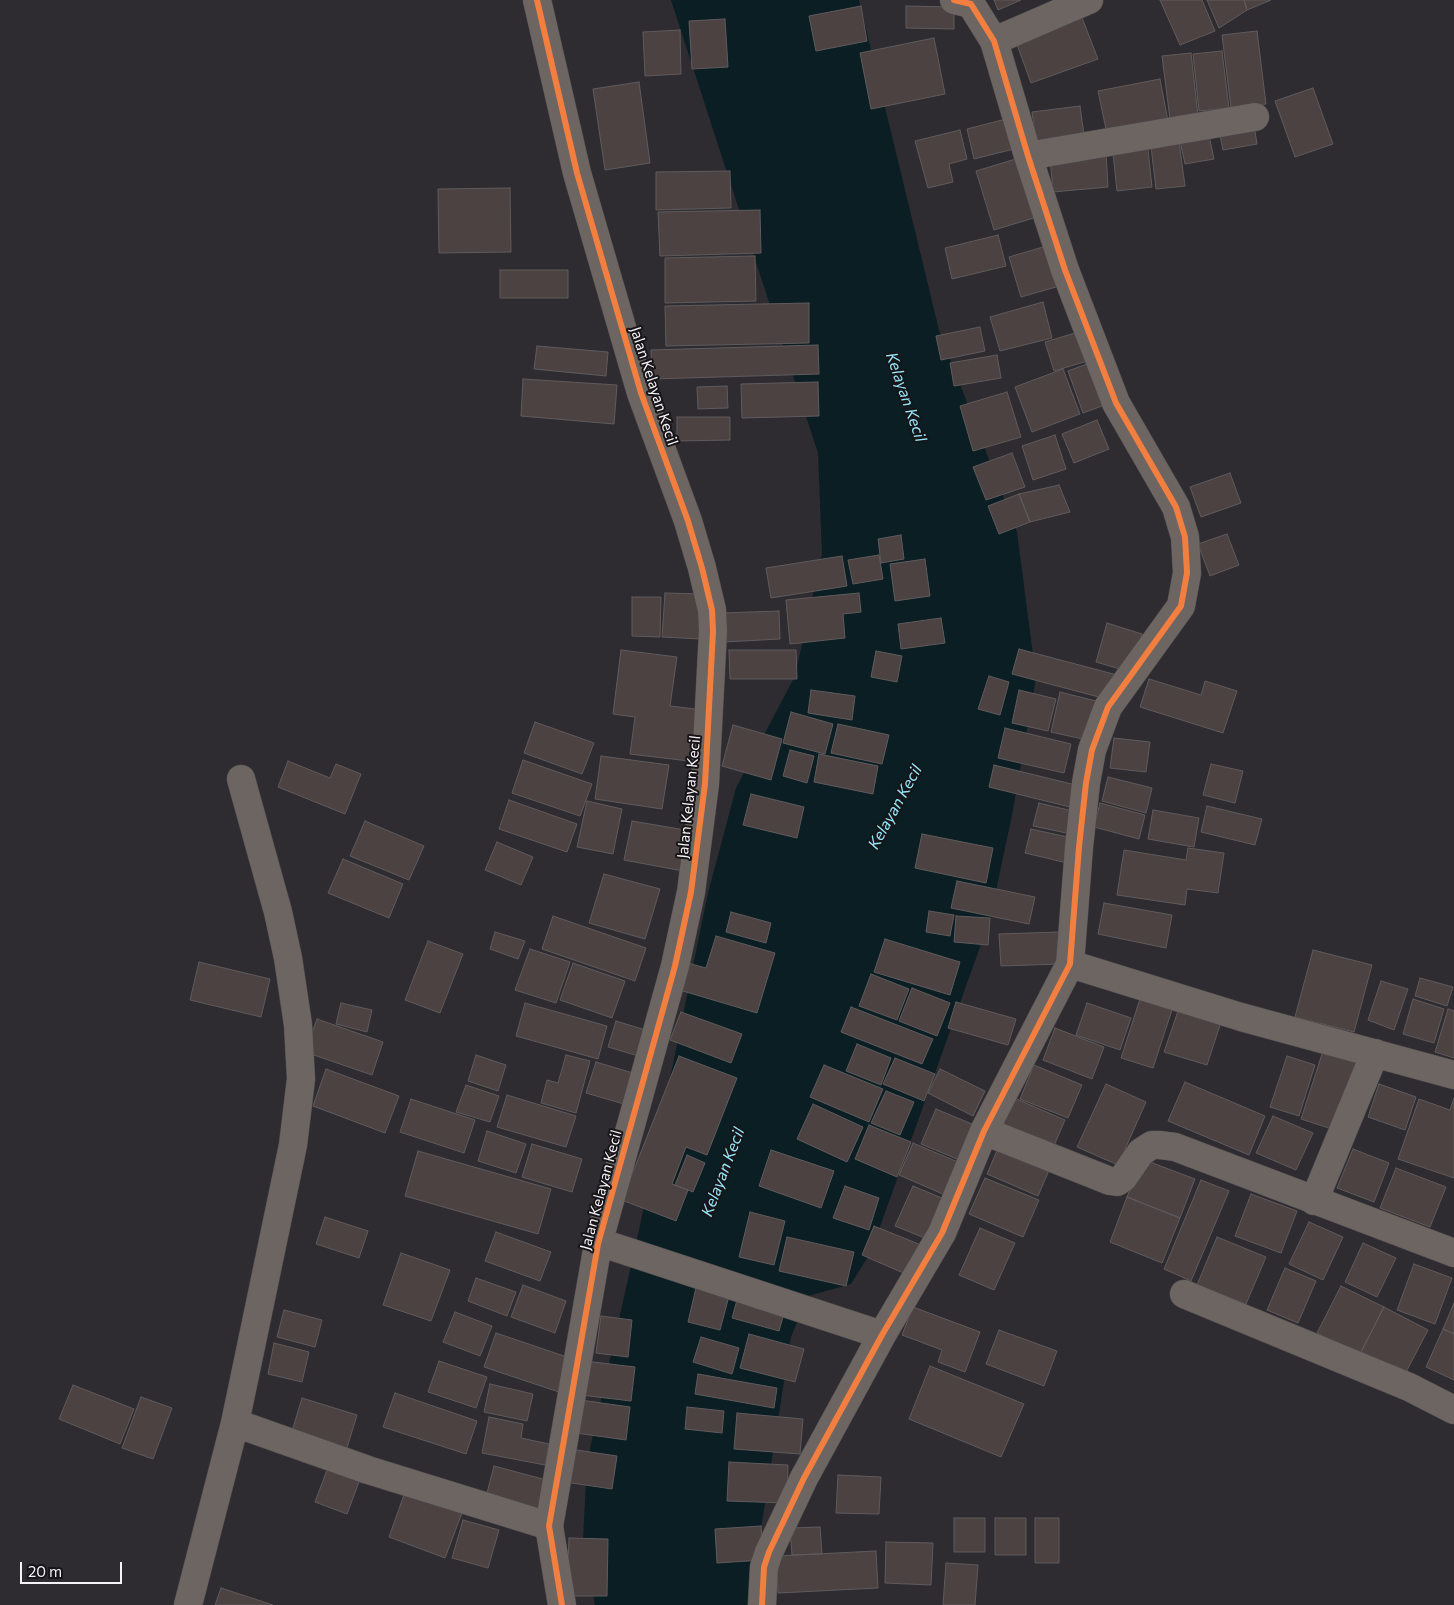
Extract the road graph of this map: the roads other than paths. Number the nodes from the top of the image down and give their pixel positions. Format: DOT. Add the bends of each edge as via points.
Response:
graph roads {
  1 [pos="537,0"];
  2 [pos="954,0"];
  3 [pos="1089,0"];
  4 [pos="994,41"];
  5 [pos="1256,117"];
  6 [pos="1028,156"];
  7 [pos="241,779"];
  8 [pos="1070,964"];
  9 [pos="1375,1053"];
  10 [pos="1454,1075"];
  11 [pos="984,1131"];
  12 [pos="1314,1201"];
  13 [pos="606,1246"];
  14 [pos="1454,1253"];
  15 [pos="1184,1294"];
  16 [pos="882,1335"];
  17 [pos="1454,1410"];
  18 [pos="236,1423"];
  19 [pos="549,1526"];
  20 [pos="188,1605"];
  21 [pos="562,1605"];
  22 [pos="762,1605"];
  1 -- 13 [label="street, Jalan Kelayan Kecil" via="577,173 641,393 688,521 712,610 705,784 690,892"];
  2 -- 4 [label="street" via="971,4"];
  3 -- 4 [label="street"];
  4 -- 6 [label="street"];
  5 -- 6 [label="street"];
  6 -- 8 [label="street" via="1066,270 1116,402 1176,507 1184,538 1187,573 1181,606 1108,707 1092,750 1080,838"];
  7 -- 18 [label="street" via="288,958 298,1025 301,1079 293,1145"];
  8 -- 9 [label="street" via="1241,1017"];
  8 -- 11 [label="street"];
  9 -- 10 [label="street"];
  9 -- 12 [label="street"];
  11 -- 12 [label="street" via="1117,1182 1141,1152 1152,1145 1175,1148"];
  11 -- 16 [label="street" via="942,1233"];
  12 -- 14 [label="street"];
  13 -- 16 [label="street"];
  13 -- 19 [label="street, Jalan Kelayan Kecil"];
  15 -- 17 [label="street" via="1409,1387"];
  16 -- 22 [label="street" via="804,1478 769,1552 764,1567"];
  18 -- 19 [label="street" via="368,1470"];
  18 -- 20 [label="street"];
  19 -- 21 [label="street, Jalan Kelayan Kecil"];
}
